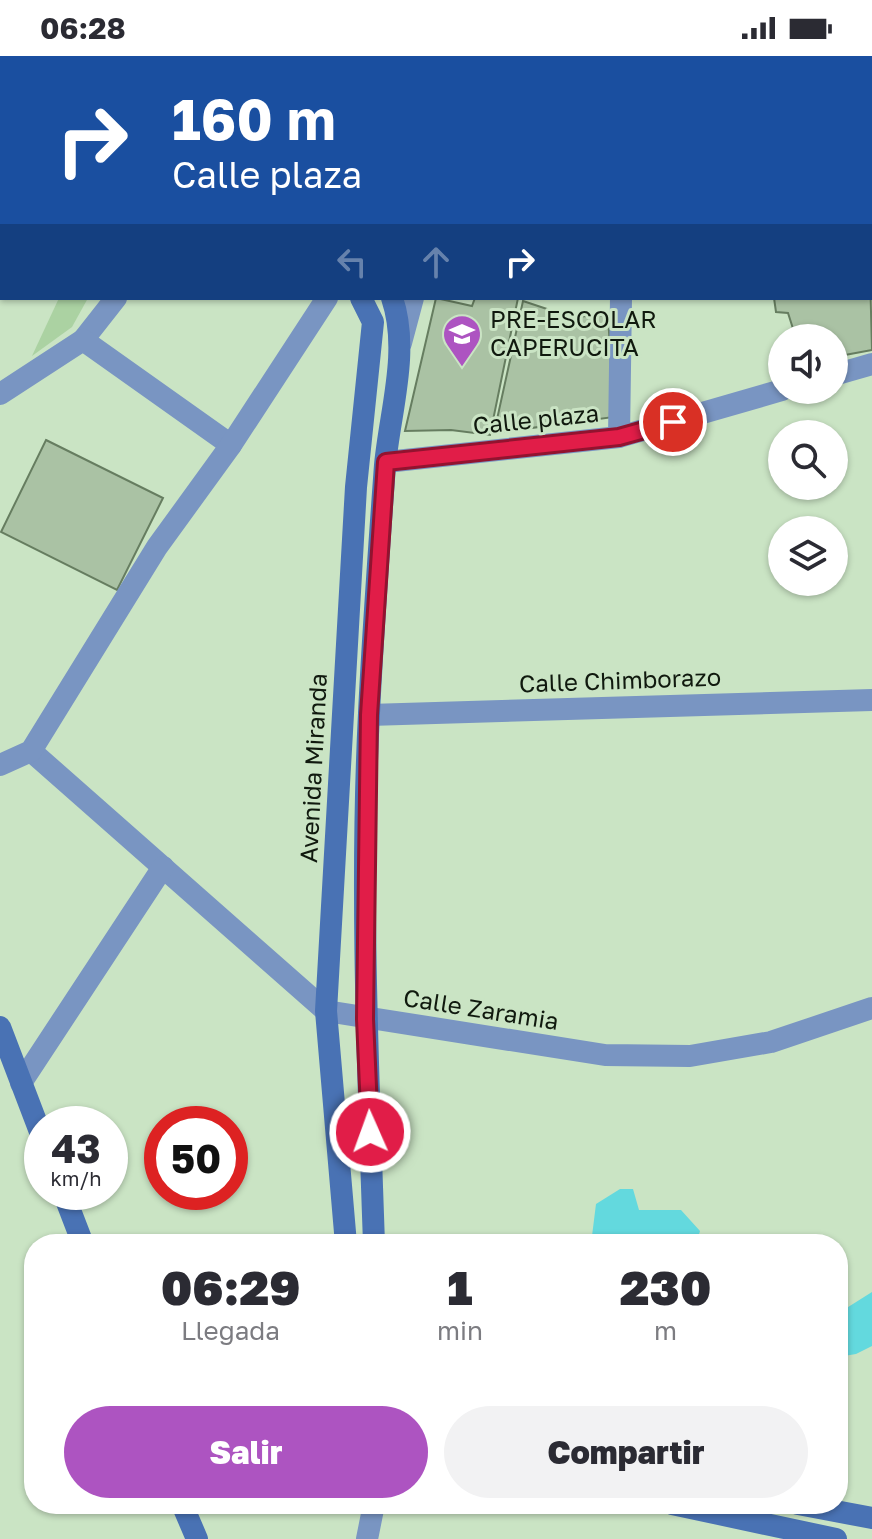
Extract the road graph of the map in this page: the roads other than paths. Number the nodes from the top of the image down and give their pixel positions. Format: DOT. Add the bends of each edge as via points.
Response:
graph roads {
  1 [pos="114,300"];
  2 [pos="326,300"];
  3 [pos="362,300"];
  4 [pos="393,300"];
  5 [pos="412,300"];
  6 [pos="621,300"];
  7 [pos="83,340"];
  8 [pos="398,354"];
  9 [pos="872,364"];
  10 [pos="848,371"];
  11 [pos="0,394"];
  12 [pos="768,394"];
  13 [pos="619,437"];
  14 [pos="231,445"];
  15 [pos="386,462"];
  16 [pos="872,700"];
  17 [pos="369,715"];
  18 [pos="31,751"];
  19 [pos="0,765"];
  20 [pos="163,867"];
  21 [pos="872,1008"];
  22 [pos="326,1011"];
  23 [pos="365,1019"];
  24 [pos="0,1027"];
  25 [pos="21,1083"];
  26 [pos="30,1106"];
  27 [pos="70,1210"];
  28 [pos="79,1234"];
  29 [pos="345,1234"];
  30 [pos="374,1234"];
  31 [pos="848,1513"];
  32 [pos="186,1514"];
  33 [pos="372,1514"];
  34 [pos="719,1514"];
  35 [pos="872,1518"];
  36 [pos="197,1539"];
  37 [pos="367,1539"];
  38 [pos="836,1539"];
  1 -- 7 [label="street"];
  2 -- 14 [label="street"];
  3 -- 22 [label="main road, Avenida Miranda" via="373,322 356,487"];
  4 -- 8 [label="main road"];
  5 -- 8 [label="street"];
  6 -- 13 [label="street"];
  7 -- 11 [label="street"];
  7 -- 14 [label="street"];
  8 -- 15 [label="main road"];
  9 -- 10 [label="street"];
  12 -- 13 [label="street, Calle plaza"];
  13 -- 15 [label="street, Calle plaza"];
  14 -- 18 [label="street" via="157,547"];
  15 -- 17 [label="main road"];
  16 -- 17 [label="street, Calle Chimborazo"];
  17 -- 23 [label="main road"];
  18 -- 19 [label="street"];
  18 -- 20 [label="street, Calle Zaramia"];
  20 -- 22 [label="street, Calle Zaramia"];
  20 -- 25 [label="street"];
  21 -- 23 [label="street, Calle Zaramia" via="771,1042 690,1056 605,1055"];
  22 -- 23 [label="street, Calle Zaramia"];
  22 -- 29 [label="main road, Avenida Miranda"];
  23 -- 30 [label="main road"];
  24 -- 25 [label="main road"];
  25 -- 26 [label="main road"];
  27 -- 28 [label="main road"];
  31 -- 35 [label="main road"];
  32 -- 36 [label="main road"];
  33 -- 37 [label="street"];
  34 -- 38 [label="main road"];
}
